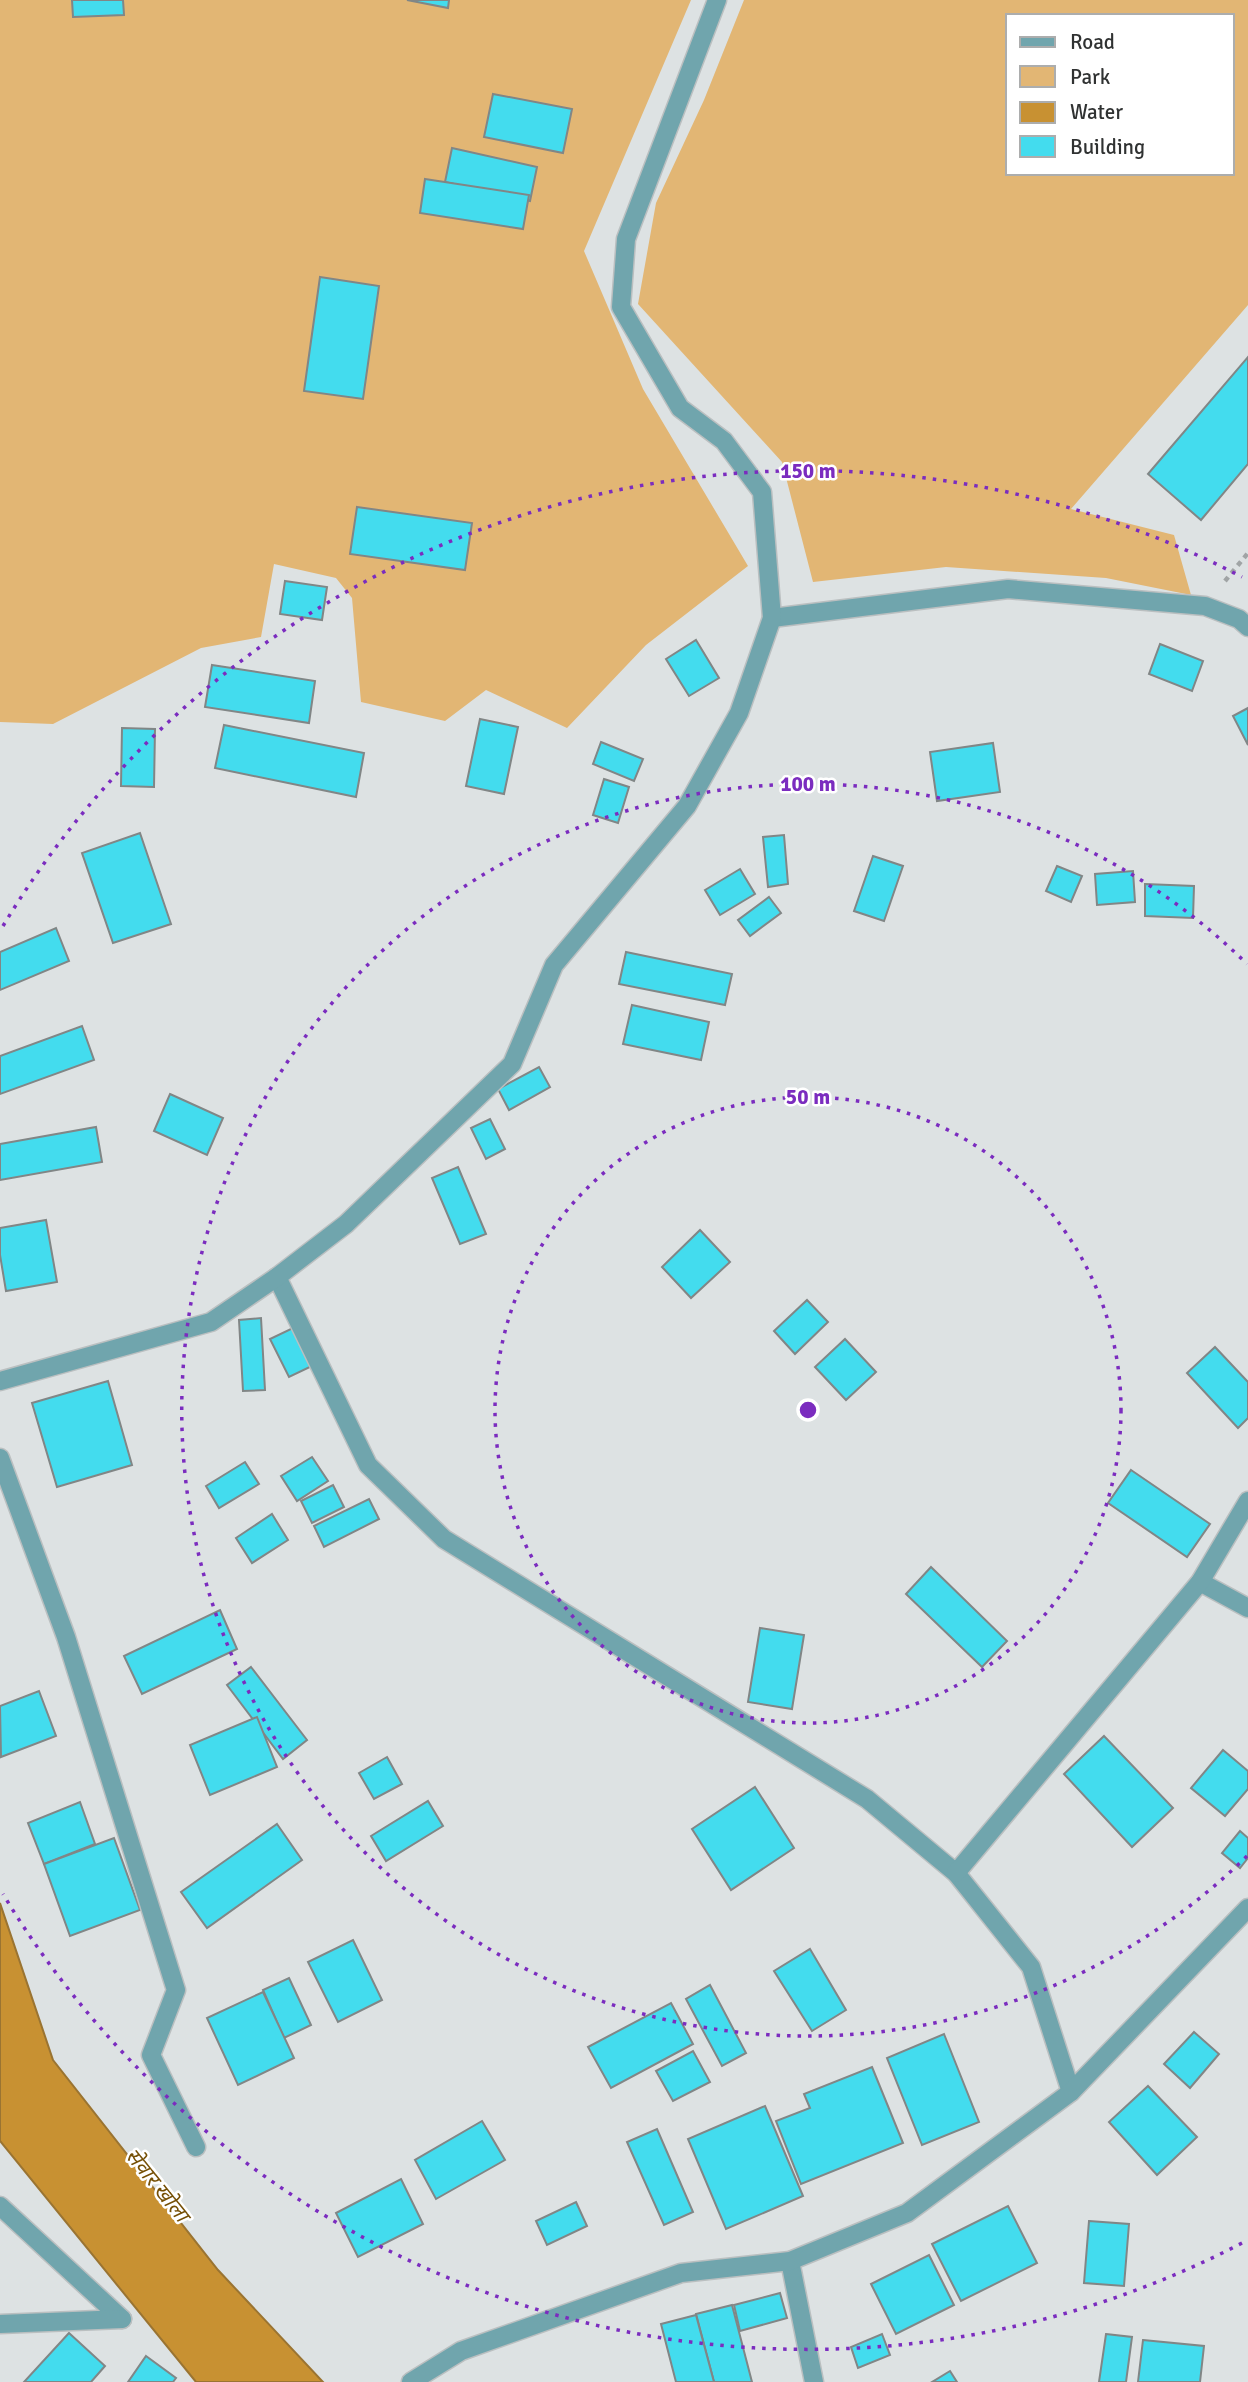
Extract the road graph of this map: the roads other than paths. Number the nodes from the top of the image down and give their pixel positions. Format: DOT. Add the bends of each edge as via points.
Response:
graph roads {
  1 [pos="717,0"];
  2 [pos="772,618"];
  3 [pos="1248,627"];
  4 [pos="277,1277"];
  5 [pos="0,1381"];
  6 [pos="0,1458"];
  7 [pos="1248,1501"];
  8 [pos="1200,1581"];
  9 [pos="1248,1608"];
  10 [pos="956,1873"];
  11 [pos="1248,1908"];
  12 [pos="1071,2092"];
  13 [pos="196,2147"];
  14 [pos="0,2206"];
  15 [pos="790,2261"];
  16 [pos="0,2324"];
  17 [pos="411,2382"];
  18 [pos="814,2382"];
  1 -- 2 [label="street" via="626,239 621,307 680,408 724,441 762,492"];
  2 -- 3 [label="street" via="1008,589 1205,606"];
  2 -- 4 [label="street" via="739,713 687,806 554,964 512,1064 345,1224"];
  4 -- 5 [label="street" via="211,1322"];
  4 -- 10 [label="street" via="368,1465 444,1539 867,1798"];
  6 -- 13 [label="street" via="66,1637 176,1990 151,2055"];
  7 -- 8 [label="street"];
  8 -- 9 [label="street"];
  8 -- 10 [label="street"];
  10 -- 12 [label="street" via="1031,1968"];
  11 -- 12 [label="street"];
  12 -- 15 [label="street" via="907,2213"];
  14 -- 16 [label="street" via="122,2319"];
  15 -- 17 [label="street" via="681,2273 461,2351"];
  15 -- 18 [label="street"];
}
